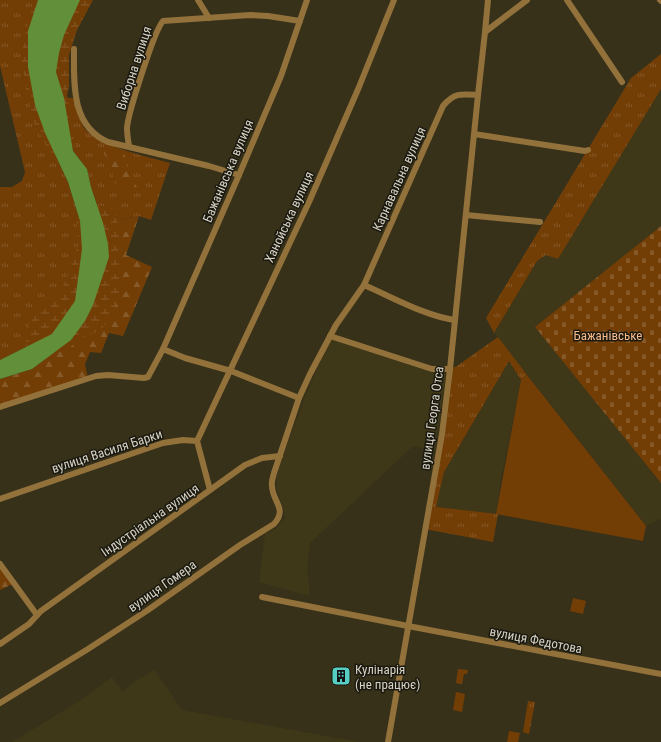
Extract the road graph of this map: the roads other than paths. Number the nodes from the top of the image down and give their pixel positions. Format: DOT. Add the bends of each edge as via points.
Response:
graph roads {
  1 [pos="198,0"];
  2 [pos="307,0"];
  3 [pos="394,0"];
  4 [pos="488,0"];
  5 [pos="527,0"];
  6 [pos="567,0"];
  7 [pos="209,18"];
  8 [pos="300,21"];
  9 [pos="485,32"];
  10 [pos="74,49"];
  11 [pos="622,82"];
  12 [pos="478,95"];
  13 [pos="474,134"];
  14 [pos="129,146"];
  15 [pos="588,150"];
  16 [pos="239,175"];
  17 [pos="466,215"];
  18 [pos="540,222"];
  19 [pos="364,285"];
  20 [pos="455,320"];
  21 [pos="330,336"];
  22 [pos="163,349"];
  23 [pos="450,368"];
  24 [pos="231,371"];
  25 [pos="299,398"];
  26 [pos="0,407"];
  27 [pos="197,441"];
  28 [pos="280,456"];
  29 [pos="210,490"];
  30 [pos="0,499"];
  31 [pos="0,564"];
  32 [pos="262,597"];
  33 [pos="37,615"];
  34 [pos="408,626"];
  35 [pos="0,644"];
  36 [pos="661,674"];
  37 [pos="0,703"];
  38 [pos="388,742"];
  1 -- 7 [label="street"];
  2 -- 8 [label="street, Бажанівська вулиця"];
  3 -- 24 [label="street, Ханойська вулиця" via="309,202"];
  4 -- 9 [label="street"];
  5 -- 9 [label="street"];
  6 -- 11 [label="street"];
  7 -- 8 [label="street, Виборна вулиця" via="250,15"];
  7 -- 14 [label="street, Виборна вулиця" via="166,20 161,23 131,108 127,127"];
  8 -- 16 [label="street, Бажанівська вулиця" via="281,76"];
  9 -- 12 [label="street"];
  10 -- 14 [label="street" via="74,81 83,121 91,132 100,138"];
  12 -- 13 [label="street, вулиця Георга Отса"];
  12 -- 19 [label="street, Карнавальна вулиця" via="459,94 443,106"];
  13 -- 15 [label="street" via="585,152"];
  13 -- 17 [label="street, вулиця Георга Отса"];
  14 -- 16 [label="street"];
  16 -- 22 [label="street, Бажанівська вулиця"];
  17 -- 18 [label="street"];
  17 -- 20 [label="street, вулиця Георга Отса"];
  19 -- 20 [label="street" via="418,308"];
  19 -- 21 [label="street, Карнавальна вулиця"];
  20 -- 23 [label="street, вулиця Георга Отса"];
  21 -- 23 [label="street" via="427,368"];
  21 -- 25 [label="street, Карнавальна вулиця"];
  22 -- 24 [label="street"];
  22 -- 26 [label="street, Бажанівська вулиця" via="148,377 96,376"];
  23 -- 34 [label="street, вулиця Георга Отса" via="442,434"];
  24 -- 25 [label="street"];
  24 -- 27 [label="street, Ханойська вулиця"];
  25 -- 28 [label="street, вулиця Гомера"];
  27 -- 29 [label="street"];
  27 -- 30 [label="street, вулиця Василя Барки" via="163,443"];
  28 -- 29 [label="street, Індустріальна вулиця" via="252,461"];
  28 -- 37 [label="street, вулиця Гомера" via="272,486 280,510 280,516 274,524 95,645"];
  29 -- 33 [label="street, Індустріальна вулиця"];
  31 -- 33 [label="street"];
  32 -- 34 [label="street, вулиця Федотова"];
  33 -- 35 [label="street, Індустріальна вулиця" via="29,624"];
  34 -- 36 [label="street, вулиця Федотова"];
  34 -- 38 [label="street, вулиця Георга Отса"];
}
